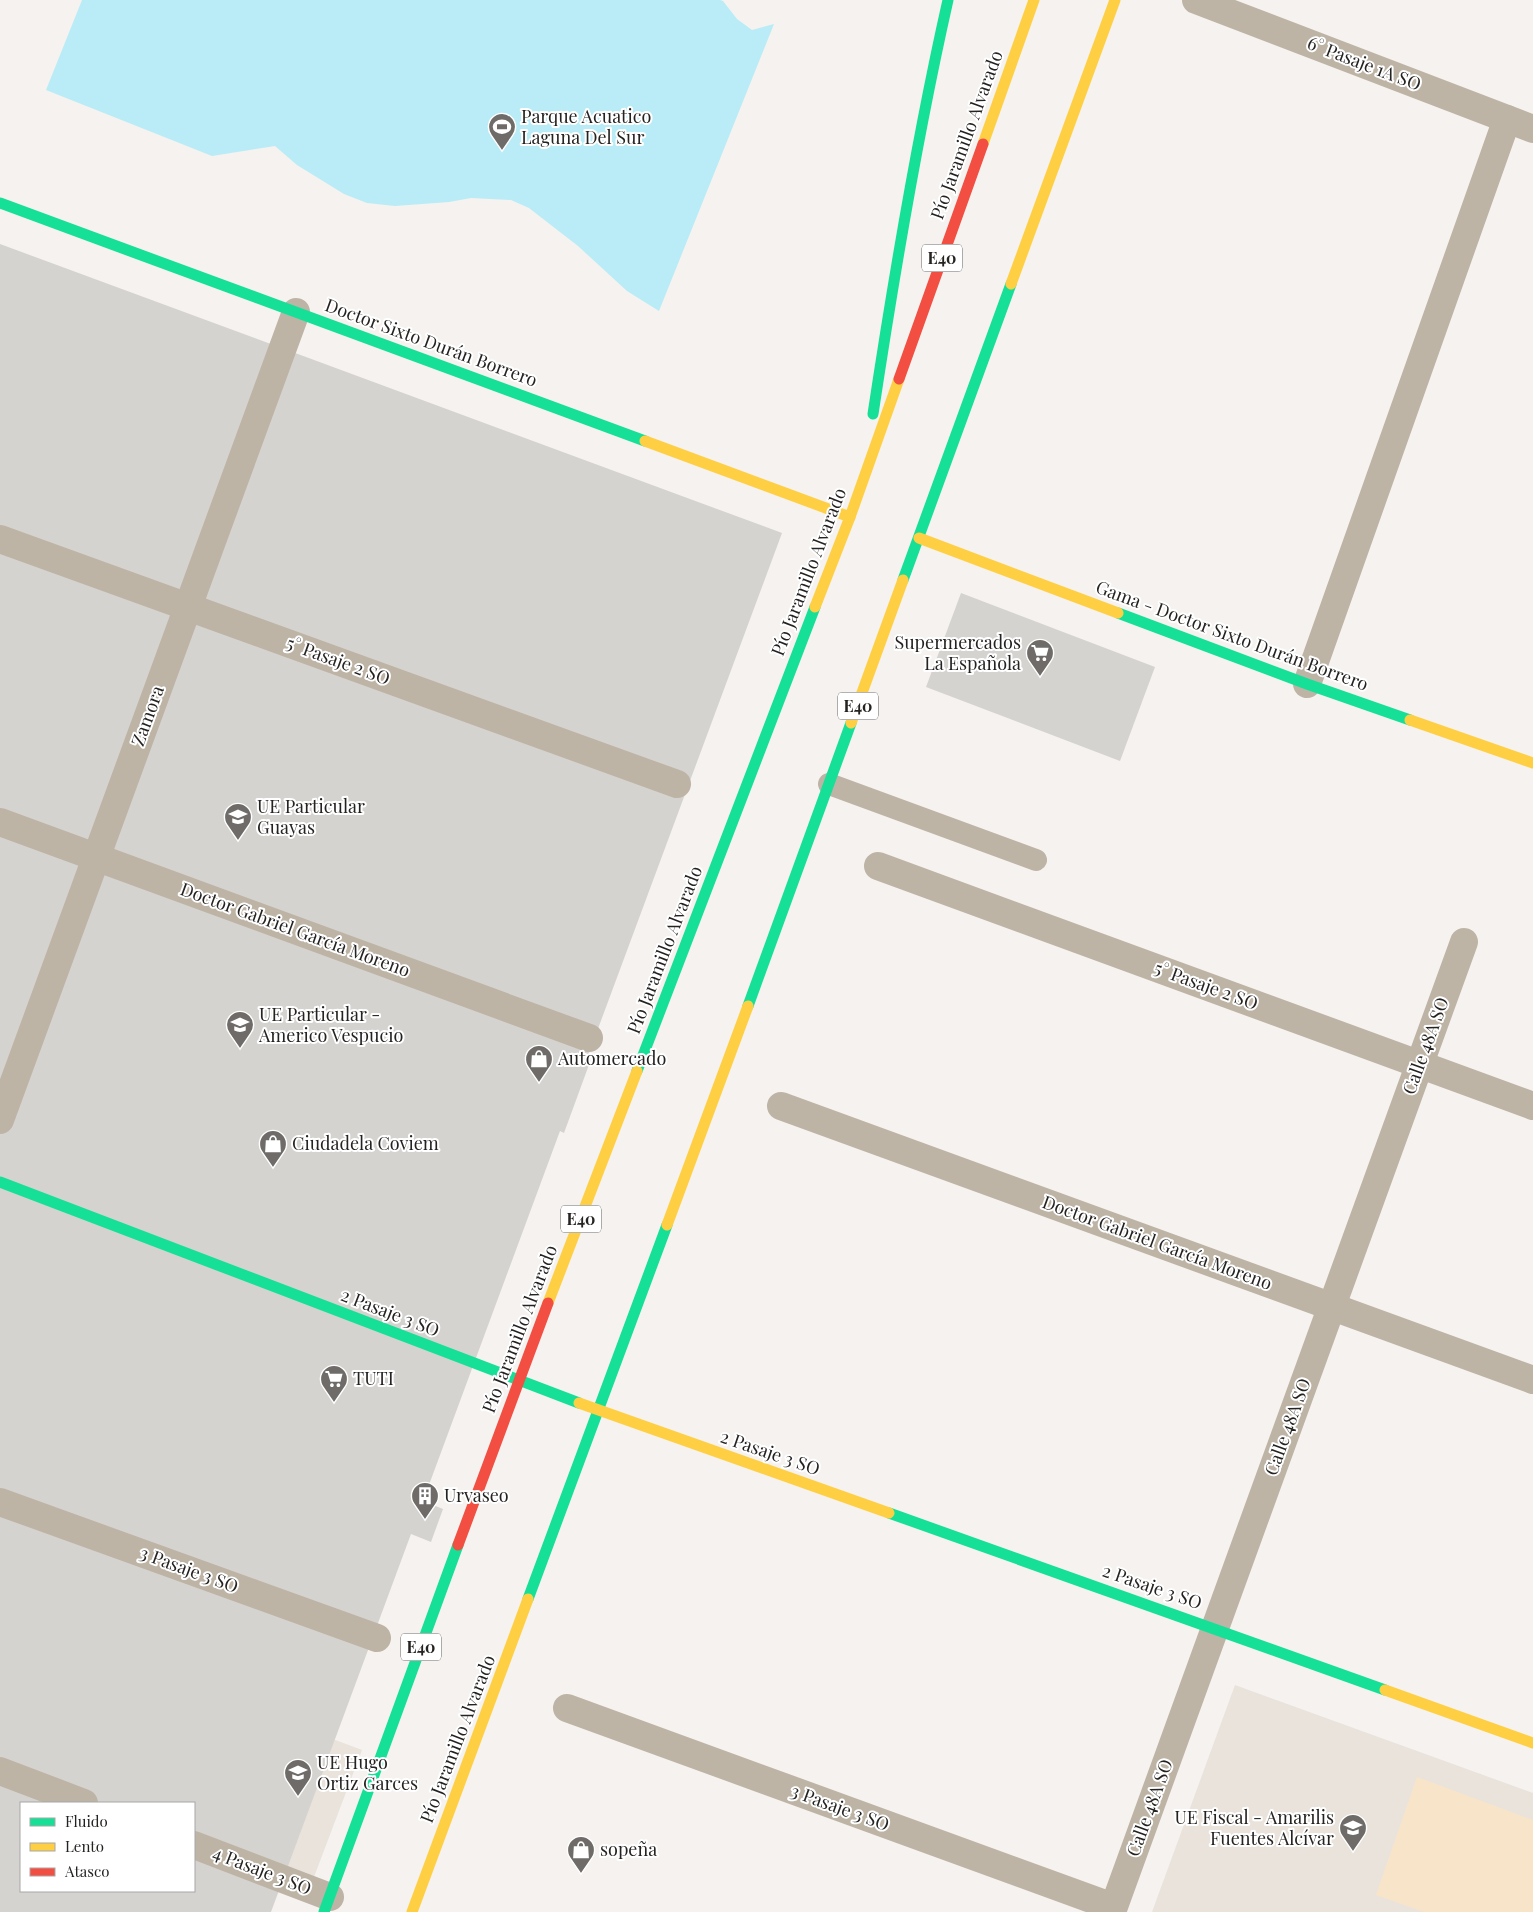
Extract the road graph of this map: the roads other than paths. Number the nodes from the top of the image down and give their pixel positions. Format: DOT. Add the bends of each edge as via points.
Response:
graph roads {
  1 [pos="948,0"];
  2 [pos="1034,0"];
  3 [pos="1115,0"];
  4 [pos="1196,0"];
  5 [pos="1507,119"];
  6 [pos="1533,128"];
  7 [pos="0,203"];
  8 [pos="296,312"];
  9 [pos="865,473"];
  10 [pos="850,517"];
  11 [pos="919,538"];
  12 [pos="0,539"];
  13 [pos="188,607"];
  14 [pos="1307,684"];
  15 [pos="1533,763"];
  16 [pos="677,784"];
  17 [pos="829,784"];
  18 [pos="0,822"];
  19 [pos="97,857"];
  20 [pos="1036,860"];
  21 [pos="878,866"];
  22 [pos="1464,942"];
  23 [pos="589,1038"];
  24 [pos="1419,1065"];
  25 [pos="781,1106"];
  26 [pos="1533,1106"];
  27 [pos="0,1120"];
  28 [pos="0,1182"];
  29 [pos="1332,1307"];
  30 [pos="1533,1380"];
  31 [pos="518,1381"];
  32 [pos="599,1411"];
  33 [pos="0,1502"];
  34 [pos="1215,1628"];
  35 [pos="378,1638"];
  36 [pos="566,1708"];
  37 [pos="1533,1743"];
  38 [pos="0,1771"];
  39 [pos="81,1802"];
  40 [pos="195,1845"];
  41 [pos="327,1904"];
  42 [pos="1112,1910"];
  43 [pos="412,1912"];
  1 -- 9 [label="main road" via="934,56 896,258"];
  2 -- 9 [label="main road, Pío Jaramillo Alvarado / E40"];
  3 -- 11 [label="main road, Pío Jaramillo Alvarado / E40"];
  4 -- 5 [label="street, 6° Pasaje 1A SO"];
  5 -- 6 [label="street, 6° Pasaje 1A SO"];
  5 -- 14 [label="street"];
  7 -- 8 [label="main road, Doctor Sixto Durán Borrero"];
  8 -- 10 [label="main road, Doctor Sixto Durán Borrero"];
  8 -- 13 [label="street, Zamora"];
  9 -- 10 [label="main road, Pío Jaramillo Alvarado / E40"];
  10 -- 31 [label="main road, Pío Jaramillo Alvarado / E40"];
  11 -- 14 [label="main road, Gama - Doctor Sixto Durán Borrero"];
  11 -- 17 [label="main road, Pío Jaramillo Alvarado / E40"];
  12 -- 13 [label="street, 5° Pasaje 2 SO"];
  13 -- 16 [label="street, 5° Pasaje 2 SO"];
  13 -- 19 [label="street, Zamora"];
  14 -- 15 [label="main road, Gama - Doctor Sixto Durán Borrero"];
  17 -- 20 [label="lane"];
  17 -- 32 [label="main road, Pío Jaramillo Alvarado / E40"];
  18 -- 19 [label="street, Doctor Gabriel García Moreno"];
  19 -- 23 [label="street, Doctor Gabriel García Moreno"];
  19 -- 27 [label="street, Zamora"];
  21 -- 24 [label="street, 5° Pasaje 2 SO"];
  22 -- 24 [label="street, Calle 48A SO"];
  24 -- 26 [label="street, 5° Pasaje 2 SO"];
  24 -- 29 [label="street, Calle 48A SO"];
  25 -- 29 [label="street, Doctor Gabriel García Moreno"];
  28 -- 31 [label="main road, 2 Pasaje 3 SO"];
  29 -- 30 [label="street, Doctor Gabriel García Moreno"];
  29 -- 34 [label="street, Calle 48A SO"];
  31 -- 32 [label="main road, 2 Pasaje 3 SO"];
  31 -- 41 [label="main road, Pío Jaramillo Alvarado / E40"];
  32 -- 34 [label="main road, 2 Pasaje 3 SO"];
  32 -- 43 [label="main road, Pío Jaramillo Alvarado / E40"];
  33 -- 35 [label="street, 3 Pasaje 3 SO"];
  34 -- 37 [label="main road, 2 Pasaje 3 SO"];
  34 -- 42 [label="street, Calle 48A SO"];
  36 -- 42 [label="street, 3 Pasaje 3 SO"];
  38 -- 39 [label="street"];
  40 -- 41 [label="street, 4 Pasaje 3 SO"];
}
